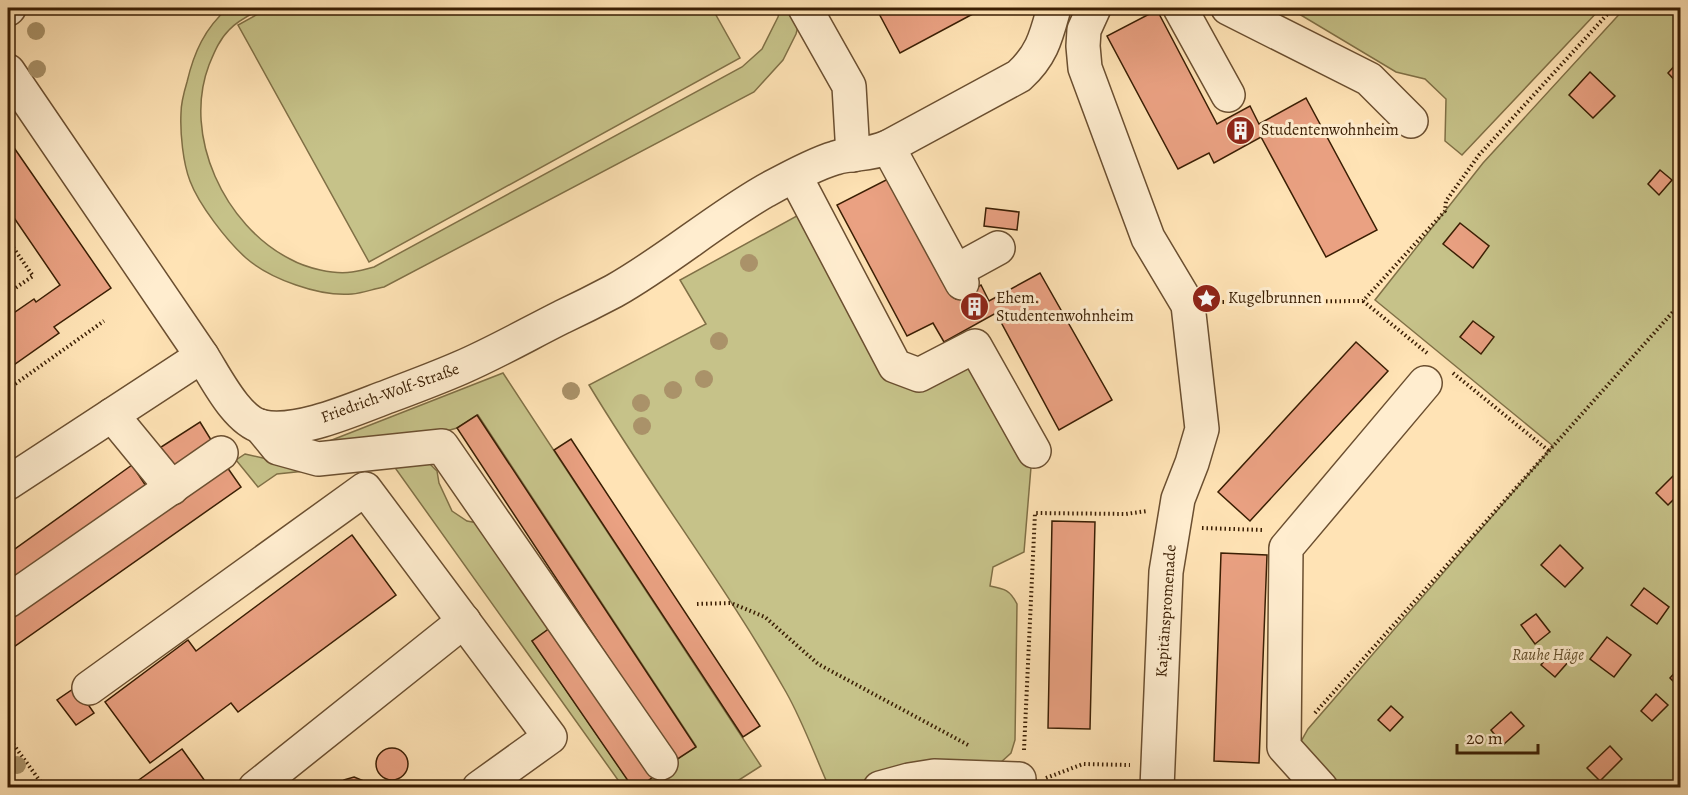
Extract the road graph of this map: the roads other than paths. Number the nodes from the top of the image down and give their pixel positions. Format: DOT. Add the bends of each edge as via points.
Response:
graph roads {
  1 [pos="805,8"];
  2 [pos="1119,8"];
  3 [pos="1180,8"];
  4 [pos="1228,8"];
  5 [pos="1089,19"];
  6 [pos="1051,20"];
  7 [pos="8,71"];
  8 [pos="1228,95"];
  9 [pos="1411,121"];
  10 [pos="888,147"];
  11 [pos="854,155"];
  12 [pos="795,176"];
  13 [pos="998,248"];
  14 [pos="202,356"];
  15 [pos="1430,371"];
  16 [pos="112,415"];
  17 [pos="260,426"];
  18 [pos="1034,451"];
  19 [pos="221,453"];
  20 [pos="8,483"];
  21 [pos="172,488"];
  22 [pos="8,602"];
  23 [pos="464,621"];
  24 [pos="89,688"];
  25 [pos="661,763"];
  26 [pos="1157,777"];
  27 [pos="1019,783"];
  28 [pos="881,787"];
  29 [pos="255,788"];
  30 [pos="478,788"];
  31 [pos="1321,788"];
  1 -- 11 [label="street" via="849,86"];
  2 -- 5 [label="street, Friedrich-Wolf-Straße"];
  3 -- 8 [label="street"];
  4 -- 9 [label="street" via="1369,79"];
  5 -- 6 [label="street, Friedrich-Wolf-Straße"];
  5 -- 26 [label="street, Kapitänspromenade" via="1083,46 1085,67 1148,238 1188,304 1202,429 1175,513 1166,572"];
  6 -- 10 [label="street, Friedrich-Wolf-Straße" via="1036,58 1019,76"];
  7 -- 14 [label="street"];
  10 -- 11 [label="street, Friedrich-Wolf-Straße"];
  10 -- 13 [label="street" via="959,277"];
  11 -- 12 [label="street, Friedrich-Wolf-Straße" via="830,160"];
  12 -- 17 [label="street, Friedrich-Wolf-Straße" via="734,210 614,291 461,367 302,426"];
  12 -- 18 [label="street" via="896,366 919,375 975,346"];
  14 -- 16 [label="street"];
  14 -- 17 [label="street" via="231,401 248,420"];
  15 -- 31 [label="street" via="1286,548 1284,747"];
  16 -- 20 [label="street"];
  16 -- 21 [label="street"];
  17 -- 25 [label="street" via="278,448 318,459 442,446"];
  19 -- 21 [label="street"];
  21 -- 22 [label="street"];
  23 -- 24 [label="street" via="365,489"];
  23 -- 29 [label="street"];
  23 -- 30 [label="street" via="550,737"];
  27 -- 28 [label="street" via="934,776"];
}
